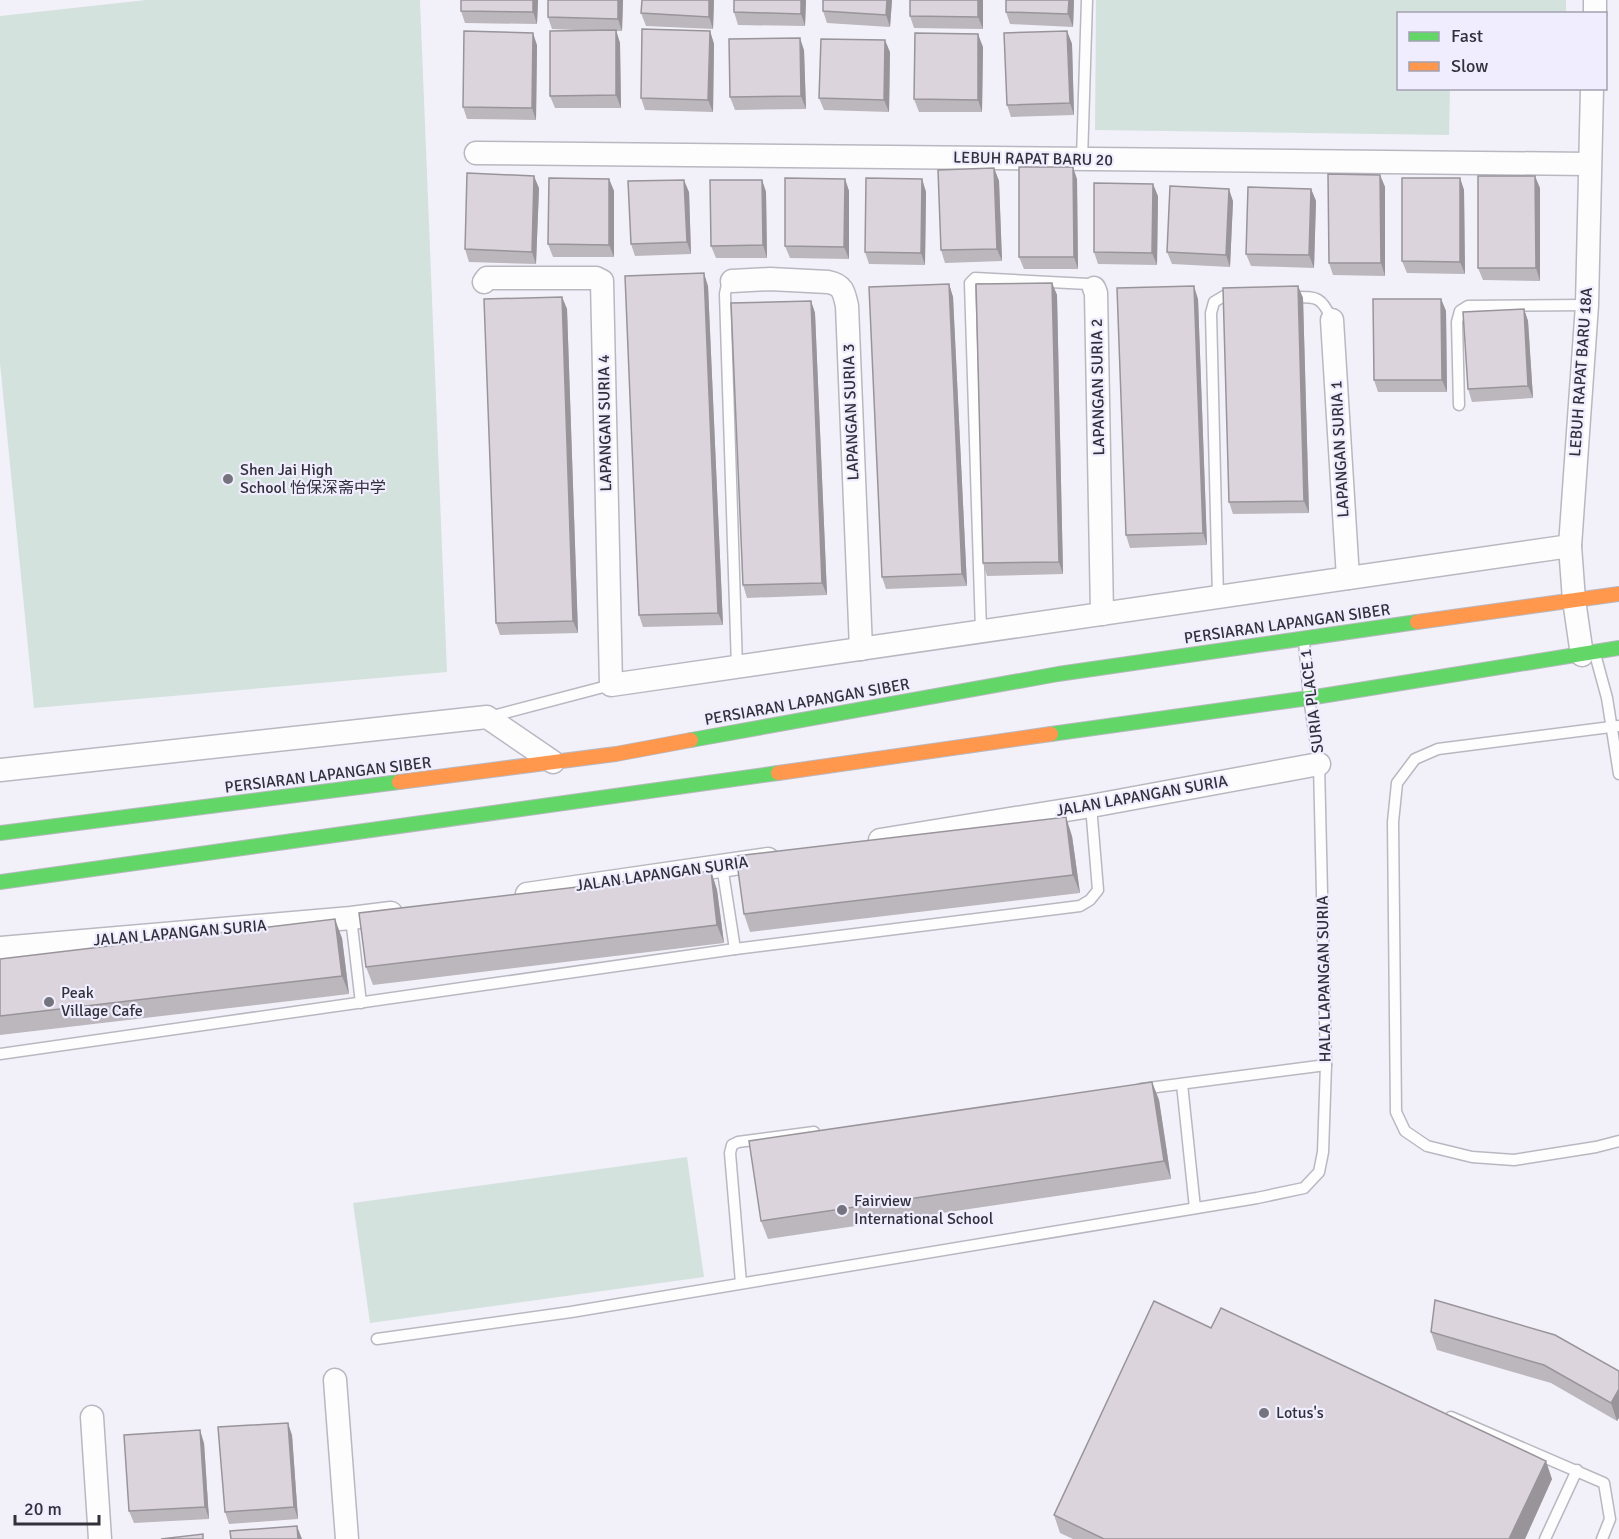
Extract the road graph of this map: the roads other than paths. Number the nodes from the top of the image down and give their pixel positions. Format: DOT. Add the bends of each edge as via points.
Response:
graph roads {
  1 [pos="1087,0"];
  2 [pos="1592,90"];
  3 [pos="476,153"];
  4 [pos="1082,159"];
  5 [pos="1589,164"];
  6 [pos="732,281"];
  7 [pos="484,282"];
  8 [pos="1094,288"];
  9 [pos="1246,296"];
  10 [pos="1280,297"];
  11 [pos="1587,305"];
  12 [pos="1332,320"];
  13 [pos="1459,405"];
  14 [pos="1570,546"];
  15 [pos="1348,578"];
  16 [pos="1619,594"];
  17 [pos="1218,597"];
  18 [pos="1574,600"];
  19 [pos="1102,614"];
  20 [pos="981,632"];
  21 [pos="1304,637"];
  22 [pos="1619,648"];
  23 [pos="861,649"];
  24 [pos="1588,653"];
  25 [pos="737,667"];
  26 [pos="611,685"];
  27 [pos="1309,698"];
  28 [pos="487,717"];
  29 [pos="1615,726"];
  30 [pos="553,762"];
  31 [pos="1319,764"];
  32 [pos="0,770"];
  33 [pos="1619,774"];
  34 [pos="1091,806"];
  35 [pos="0,833"];
  36 [pos="860,844"];
  37 [pos="791,855"];
  38 [pos="722,866"];
  39 [pos="0,882"];
  40 [pos="501,897"];
  41 [pos="408,910"];
  42 [pos="351,918"];
  43 [pos="0,948"];
  44 [pos="735,949"];
  45 [pos="361,1003"];
  46 [pos="0,1053"];
  47 [pos="1326,1065"];
  48 [pos="1182,1084"];
  49 [pos="1135,1090"];
  50 [pos="820,1131"];
  51 [pos="1619,1141"];
  52 [pos="1195,1208"];
  53 [pos="741,1283"];
  54 [pos="377,1339"];
  55 [pos="335,1380"];
  56 [pos="1439,1412"];
  57 [pos="92,1417"];
  58 [pos="1577,1470"];
  59 [pos="100,1539"];
  60 [pos="347,1539"];
  61 [pos="1545,1539"];
  62 [pos="1602,1539"];
  1 -- 4 [label="lane"];
  2 -- 5 [label="street, LEBUH RAPAT BARU 18A"];
  3 -- 4 [label="street, LEBUH RAPAT BARU 20"];
  4 -- 5 [label="street, LEBUH RAPAT BARU 20"];
  5 -- 11 [label="street, LEBUH RAPAT BARU 18A"];
  6 -- 23 [label="street, LAPANGAN SURIA 3" via="828,282 843,289 847,306"];
  6 -- 25 [label="lane" via="725,294"];
  7 -- 26 [label="street, LAPANGAN SURIA 4" via="487,278 602,281"];
  8 -- 19 [label="street, LAPANGAN SURIA 2"];
  8 -- 20 [label="lane, LAPANGAN SURIA 2" via="1088,284 975,278 970,283"];
  9 -- 17 [label="lane" via="1224,296 1214,302 1211,313"];
  10 -- 12 [label="lane" via="1314,297 1325,304"];
  11 -- 13 [label="lane" via="1468,306 1460,311"];
  11 -- 14 [label="street, LEBUH RAPAT BARU 18A"];
  12 -- 15 [label="street, LAPANGAN SURIA 1"];
  14 -- 15 [label="street"];
  14 -- 18 [label="street, LEBUH RAPAT BARU 18A"];
  15 -- 17 [label="street"];
  16 -- 18 [label="main road, PERSIARAN LAPANGAN SIBER"];
  17 -- 19 [label="street"];
  18 -- 21 [label="main road, PERSIARAN LAPANGAN SIBER"];
  18 -- 24 [label="street, LEBUH RAPAT BARU 18A"];
  19 -- 20 [label="street"];
  20 -- 23 [label="street"];
  21 -- 27 [label="lane, SURIA PLACE 1"];
  21 -- 30 [label="main road, PERSIARAN LAPANGAN SIBER" via="1058,674 617,759"];
  22 -- 24 [label="main road"];
  23 -- 25 [label="street"];
  24 -- 27 [label="main road"];
  24 -- 29 [label="lane"];
  25 -- 26 [label="street"];
  26 -- 28 [label="lane"];
  27 -- 31 [label="lane, SURIA PLACE 1"];
  27 -- 39 [label="main road" via="625,789"];
  28 -- 30 [label="street"];
  28 -- 32 [label="street"];
  29 -- 33 [label="lane"];
  29 -- 51 [label="lane" via="1438,749 1415,759 1397,783 1393,822 1396,1112 1405,1131 1427,1146 1472,1157 1514,1161"];
  30 -- 35 [label="main road, PERSIARAN LAPANGAN SIBER"];
  31 -- 34 [label="street, JALAN LAPANGAN SURIA"];
  31 -- 47 [label="lane, HALA LAPANGAN SURIA"];
  34 -- 36 [label="street, JALAN LAPANGAN SURIA"];
  34 -- 44 [label="lane" via="1098,890 1080,906"];
  37 -- 38 [label="street, JALAN LAPANGAN SURIA"];
  38 -- 40 [label="street, JALAN LAPANGAN SURIA"];
  38 -- 44 [label="lane"];
  41 -- 42 [label="street, JALAN LAPANGAN SURIA"];
  42 -- 43 [label="street, JALAN LAPANGAN SURIA"];
  42 -- 45 [label="lane"];
  44 -- 45 [label="lane"];
  45 -- 46 [label="lane"];
  47 -- 48 [label="lane"];
  47 -- 52 [label="lane, HALA LAPANGAN SURIA" via="1319,1172 1304,1188"];
  48 -- 49 [label="lane"];
  48 -- 52 [label="lane"];
  50 -- 53 [label="lane" via="732,1145"];
  52 -- 53 [label="lane"];
  53 -- 54 [label="lane"];
  55 -- 60 [label="street"];
  56 -- 58 [label="lane"];
  57 -- 59 [label="street"];
  58 -- 61 [label="lane"];
  58 -- 62 [label="lane" via="1604,1483 1611,1519"];
}
